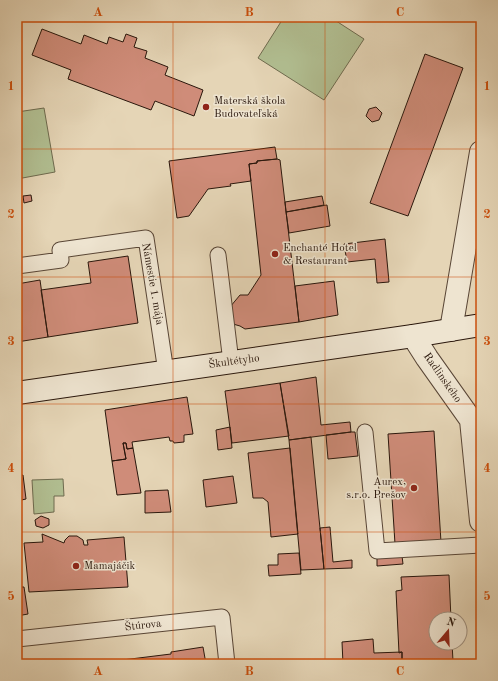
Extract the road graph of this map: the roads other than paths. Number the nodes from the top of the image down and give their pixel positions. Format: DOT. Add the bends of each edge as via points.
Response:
graph roads {
  1 [pos="481,152"];
  2 [pos="218,255"];
  3 [pos="17,266"];
  4 [pos="481,325"];
  5 [pos="451,330"];
  6 [pos="413,336"];
  7 [pos="230,362"];
  8 [pos="166,372"];
  9 [pos="17,393"];
  10 [pos="476,413"];
  11 [pos="365,432"];
  12 [pos="479,473"];
  13 [pos="481,521"];
  14 [pos="481,545"];
  15 [pos="17,639"];
  16 [pos="227,664"];
  1 -- 5 [label="street"];
  2 -- 7 [label="lane"];
  3 -- 8 [label="lane, Námestie 1. mája" via="61,260 60,250 146,238"];
  4 -- 5 [label="street, Škultétyho"];
  5 -- 6 [label="street, Škultétyho"];
  6 -- 7 [label="street, Škultétyho"];
  6 -- 10 [label="street, Radlinského" via="427,358"];
  7 -- 8 [label="street, Škultétyho"];
  8 -- 9 [label="street, Škultétyho"];
  10 -- 12 [label="street, Radlinského"];
  11 -- 14 [label="lane" via="378,551"];
  12 -- 13 [label="street, Radlinského"];
  15 -- 16 [label="lane, Štúrova" via="222,617"];
}
